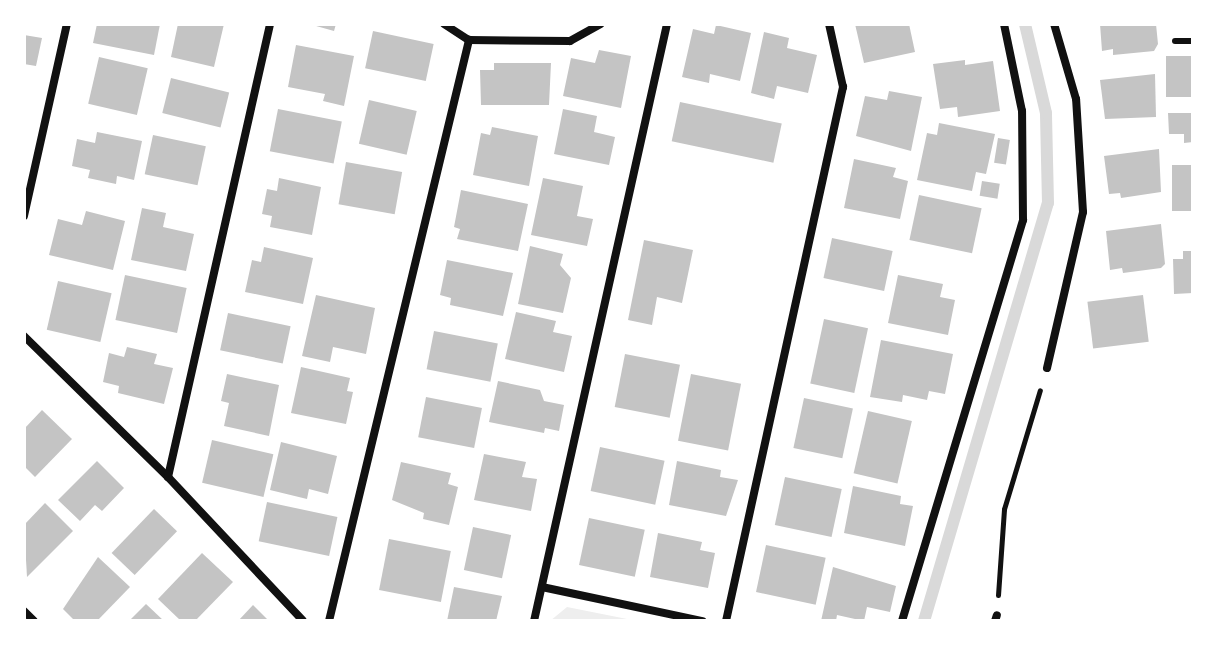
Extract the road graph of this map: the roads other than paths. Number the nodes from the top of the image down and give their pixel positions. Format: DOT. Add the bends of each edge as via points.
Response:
graph roads {
  1 [pos="67,24"];
  2 [pos="270,24"];
  3 [pos="444,24"];
  4 [pos="601,24"];
  5 [pos="667,24"];
  6 [pos="829,24"];
  7 [pos="1004,24"];
  8 [pos="1054,24"];
  9 [pos="469,40"];
  10 [pos="1175,41"];
  11 [pos="1193,41"];
  12 [pos="24,216"];
  13 [pos="24,336"];
  14 [pos="1047,368"];
  15 [pos="168,477"];
  16 [pos="542,587"];
  17 [pos="24,611"];
  18 [pos="34,621"];
  19 [pos="303,621"];
  20 [pos="329,621"];
  21 [pos="534,621"];
  22 [pos="702,621"];
  23 [pos="726,621"];
  24 [pos="902,621"];
  1 -- 12 [label="street"];
  2 -- 15 [label="street"];
  3 -- 9 [label="street"];
  4 -- 9 [label="street" via="570,41"];
  5 -- 16 [label="street"];
  6 -- 23 [label="street" via="843,87"];
  7 -- 24 [label="street" via="1022,111 1023,220"];
  8 -- 14 [label="street" via="1076,99 1083,212"];
  9 -- 20 [label="street"];
  10 -- 11 [label="lane"];
  13 -- 15 [label="street"];
  15 -- 19 [label="street"];
  16 -- 21 [label="street"];
  16 -- 22 [label="street"];
  17 -- 18 [label="street"];
}
